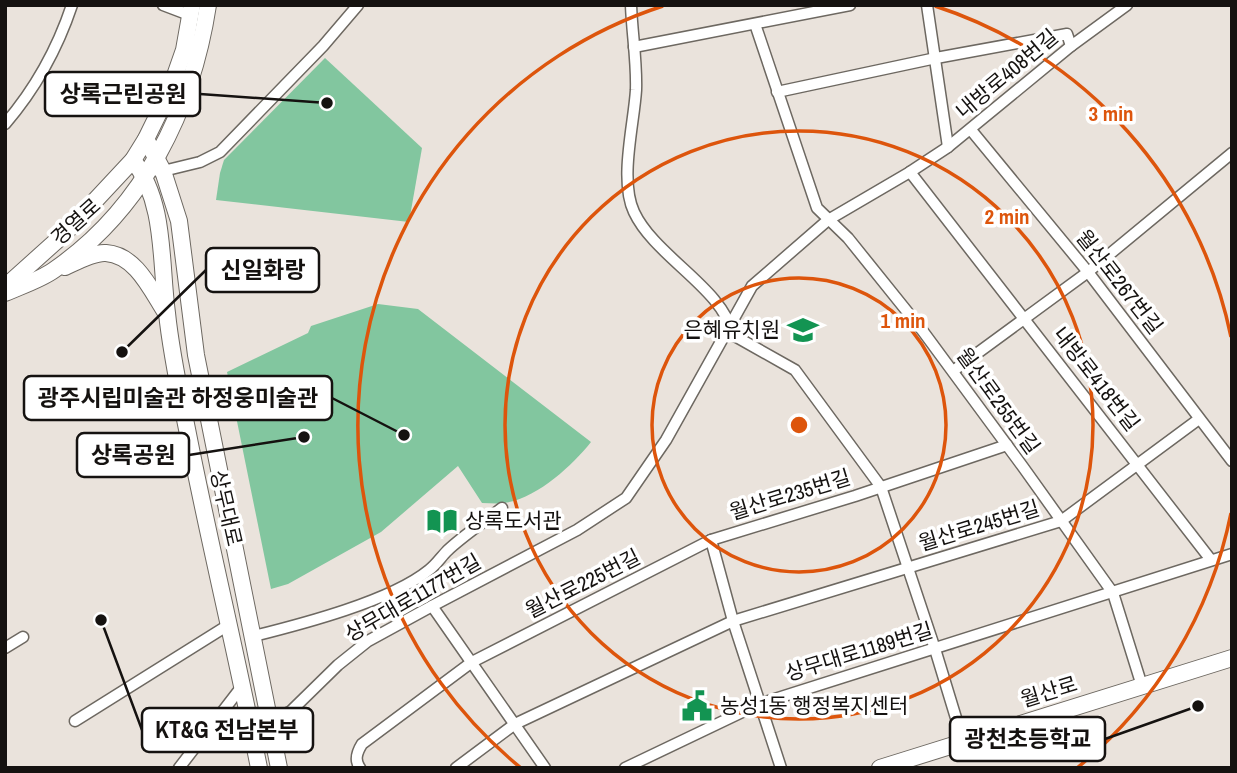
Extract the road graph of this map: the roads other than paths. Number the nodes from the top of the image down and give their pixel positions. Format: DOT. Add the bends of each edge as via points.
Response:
graph roads {
  1 [pos="72,5"];
  2 [pos="163,5"];
  3 [pos="208,5"];
  4 [pos="358,5"];
  5 [pos="631,5"];
  6 [pos="849,5"];
  7 [pos="927,5"];
  8 [pos="1128,5"];
  9 [pos="191,9"];
  10 [pos="755,24"];
  11 [pos="1071,46"];
  12 [pos="634,47"];
  13 [pos="936,58"];
  14 [pos="778,92"];
  15 [pos="5,124"];
  16 [pos="971,130"];
  17 [pos="146,139"];
  18 [pos="948,147"];
  19 [pos="1232,153"];
  20 [pos="133,160"];
  21 [pos="160,165"];
  22 [pos="910,172"];
  23 [pos="145,176"];
  24 [pos="828,220"];
  25 [pos="52,271"];
  26 [pos="1088,272"];
  27 [pos="5,287"];
  28 [pos="5,293"];
  29 [pos="167,314"];
  30 [pos="1024,318"];
  31 [pos="730,323"];
  32 [pos="953,371"];
  33 [pos="1199,419"];
  34 [pos="1007,445"];
  35 [pos="1232,461"];
  36 [pos="1138,464"];
  37 [pos="881,487"];
  38 [pos="502,508"];
  39 [pos="1061,520"];
  40 [pos="711,540"];
  41 [pos="1232,554"];
  42 [pos="1211,560"];
  43 [pos="908,568"];
  44 [pos="1113,593"];
  45 [pos="432,606"];
  46 [pos="733,621"];
  47 [pos="230,624"];
  48 [pos="254,636"];
  49 [pos="23,637"];
  50 [pos="5,648"];
  51 [pos="935,649"];
  52 [pos="1232,658"];
  53 [pos="472,662"];
  54 [pos="243,685"];
  55 [pos="1142,685"];
  56 [pos="760,704"];
  57 [pos="75,721"];
  58 [pos="271,721"];
  59 [pos="514,724"];
  60 [pos="963,741"];
  61 [pos="358,766"];
  62 [pos="179,768"];
  63 [pos="259,768"];
  64 [pos="279,768"];
  65 [pos="456,768"];
  66 [pos="545,768"];
  67 [pos="625,768"];
  68 [pos="781,768"];
  69 [pos="880,768"];
  1 -- 15 [label="street" via="47,65"];
  2 -- 9 [label="street"];
  3 -- 21 [label="street" via="194,72"];
  4 -- 21 [label="street" via="220,152 200,162"];
  5 -- 12 [label="street, 월산로245번길"];
  6 -- 10 [label="street"];
  7 -- 13 [label="street"];
  8 -- 11 [label="street, 내방로408번길"];
  9 -- 17 [label="street" via="184,50"];
  10 -- 12 [label="street"];
  10 -- 14 [label="street, 월산로255번길"];
  11 -- 13 [label="street" via="1067,34"];
  11 -- 16 [label="street, 내방로408번길"];
  12 -- 31 [label="street, 월산로245번길" via="636,90 628,165 634,212"];
  13 -- 14 [label="street"];
  13 -- 18 [label="street"];
  14 -- 24 [label="street, 월산로255번길" via="817,208"];
  16 -- 18 [label="street, 내방로408번길"];
  16 -- 26 [label="street, 월산로267번길"];
  17 -- 20 [label="street"];
  17 -- 21 [label="street, 상무대로"];
  18 -- 22 [label="street, 내방로408번길"];
  19 -- 26 [label="street, 내방로418번길"];
  20 -- 23 [label="street, 상무대로"];
  20 -- 27 [label="street, 경열로" via="63,235"];
  21 -- 23 [label="street, 경열로"];
  21 -- 48 [label="street, 상무대로" via="179,221 197,355"];
  22 -- 24 [label="street, 내방로408번길"];
  22 -- 30 [label="street"];
  23 -- 25 [label="street, 경열로" via="121,209"];
  23 -- 29 [label="street, 상무대로" via="155,202"];
  24 -- 31 [label="street, 내방로408번길" via="752,286"];
  24 -- 32 [label="street, 월산로255번길" via="848,238"];
  25 -- 28 [label="street, 경열로"];
  25 -- 29 [label="street" via="105,253 127,259"];
  26 -- 30 [label="street, 내방로418번길"];
  26 -- 33 [label="street, 월산로267번길"];
  29 -- 47 [label="street, 상무대로"];
  30 -- 32 [label="street, 내방로418번길"];
  30 -- 36 [label="street, 내방로418번길"];
  31 -- 37 [label="street, 월산로245번길" via="733,335 795,370"];
  31 -- 45 [label="street, 상무대로1177번길" via="666,440 626,498 578,530"];
  32 -- 34 [label="street, 월산로255번길"];
  33 -- 35 [label="street, 월산로267번길"];
  33 -- 36 [label="street"];
  34 -- 37 [label="street"];
  34 -- 39 [label="street, 월산로255번길"];
  36 -- 39 [label="street"];
  36 -- 42 [label="street, 내방로418번길"];
  37 -- 40 [label="street, 월산로235번길"];
  37 -- 43 [label="street, 월산로245번길"];
  38 -- 48 [label="street" via="428,571 396,589"];
  39 -- 43 [label="street, 월산로245번길"];
  39 -- 44 [label="street, 월산로255번길"];
  40 -- 46 [label="street, 월산로235번길"];
  40 -- 53 [label="street, 월산로225번길"];
  41 -- 42 [label="street, 상무대로1189번길"];
  42 -- 44 [label="street, 상무대로1189번길"];
  43 -- 46 [label="street"];
  43 -- 51 [label="street, 월산로245번길"];
  44 -- 51 [label="street, 상무대로1189번길"];
  44 -- 55 [label="street, 월산로255번길"];
  45 -- 53 [label="street"];
  45 -- 58 [label="street, 상무대로1177번길" via="353,652 291,711"];
  46 -- 56 [label="street, 월산로235번길"];
  46 -- 59 [label="street"];
  47 -- 54 [label="street, 상무대로"];
  47 -- 57 [label="street"];
  48 -- 58 [label="street, 상무대로"];
  49 -- 50 [label="street"];
  51 -- 56 [label="street, 상무대로1189번길"];
  51 -- 60 [label="street, 월산로245번길"];
  52 -- 55 [label="street, 월산로"];
  53 -- 59 [label="street"];
  53 -- 61 [label="street, 월산로225번길" via="362,744"];
  54 -- 62 [label="street"];
  54 -- 63 [label="street, 상무대로"];
  55 -- 60 [label="street, 월산로"];
  56 -- 67 [label="street, 상무대로1189번길"];
  56 -- 68 [label="street, 월산로235번길"];
  58 -- 64 [label="street, 상무대로"];
  59 -- 65 [label="street"];
  59 -- 66 [label="street"];
  60 -- 69 [label="street, 월산로"];
}
